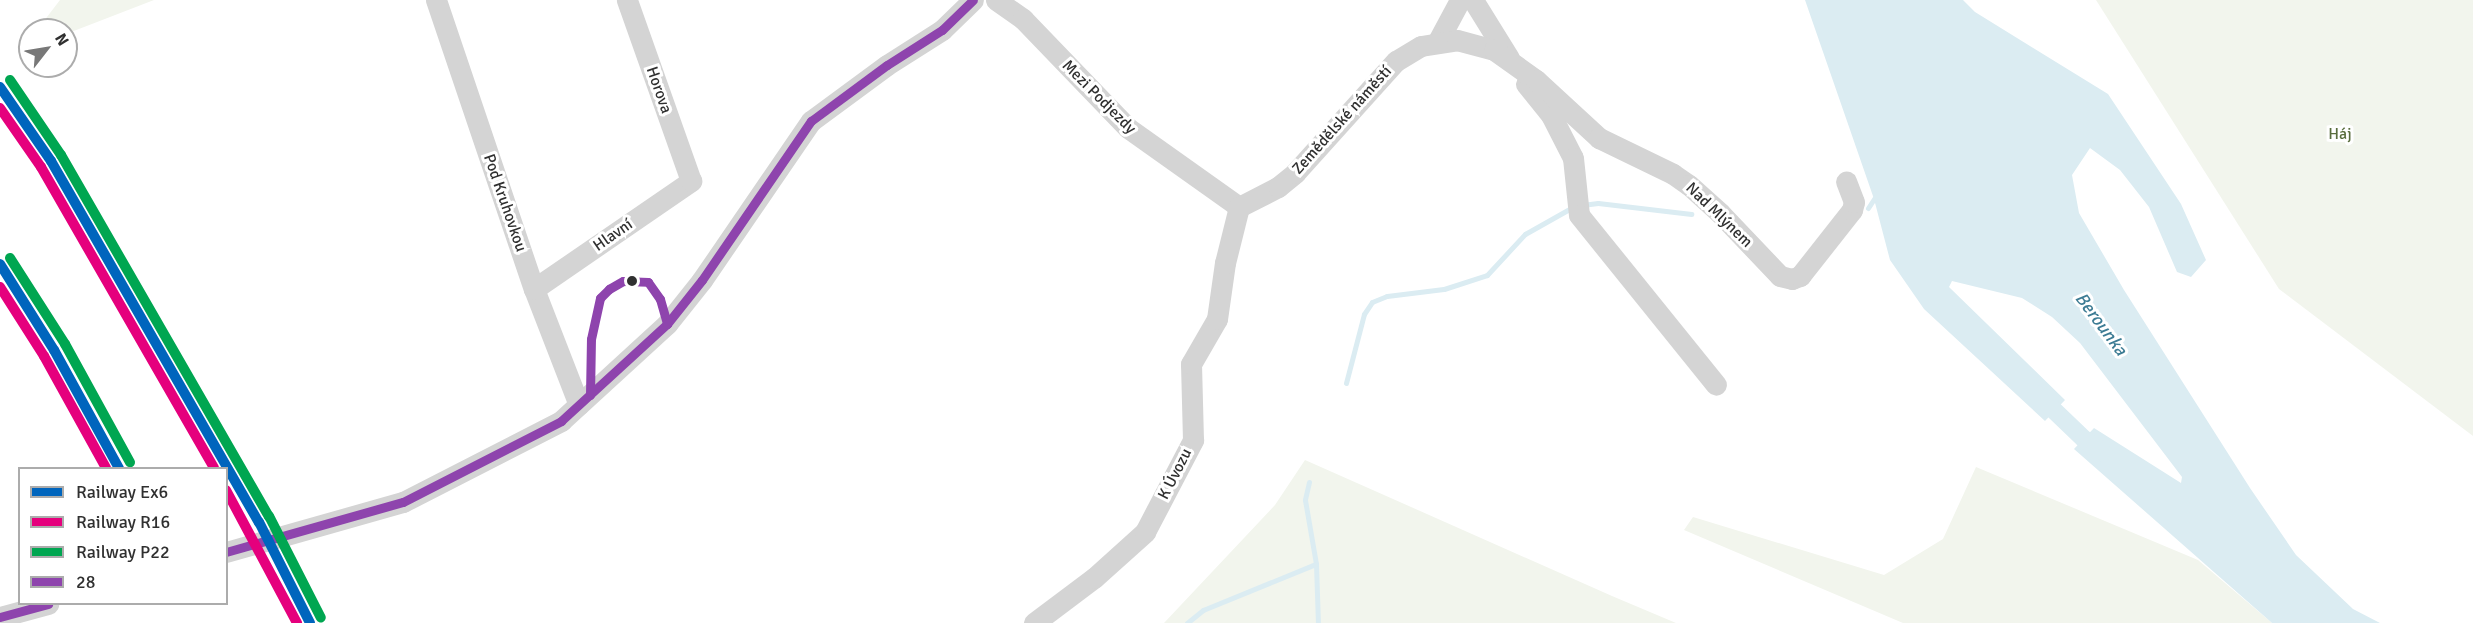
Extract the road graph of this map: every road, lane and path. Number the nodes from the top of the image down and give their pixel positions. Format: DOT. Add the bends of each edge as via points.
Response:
graph roads {
  1 [pos="436,0"];
  2 [pos="627,0"];
  3 [pos="973,0"];
  4 [pos="996,0"];
  5 [pos="1460,0"];
  6 [pos="1473,0"];
  7 [pos="1438,41"];
  8 [pos="1514,65"];
  9 [pos="691,180"];
  10 [pos="1846,181"];
  11 [pos="1239,207"];
  12 [pos="534,289"];
  13 [pos="1716,385"];
  14 [pos="579,405"];
  15 [pos="228,551"];
  16 [pos="41,605"];
  17 [pos="0,617"];
  18 [pos="1034,623"];
  1 -- 12 [label="street, Pod Kruhovkou"];
  2 -- 9 [label="street, Horova"];
  3 -- 14 [label="street" via="942,30 812,121 667,324"];
  4 -- 11 [label="street, Mezi Podjezdy" via="1023,19 1128,128"];
  5 -- 7 [label="street"];
  6 -- 8 [label="street"];
  7 -- 8 [label="street, Zemědělské náměstí" via="1473,42 1494,50"];
  7 -- 11 [label="street, Zemědělské náměstí" via="1396,61 1295,172 1278,187"];
  8 -- 10 [label="street, Nad Mlýnem" via="1599,138 1689,185 1780,276 1800,276 1852,210 1854,202"];
  8 -- 13 [label="street" via="1562,135 1573,158 1579,215"];
  9 -- 12 [label="street, Hlavní"];
  11 -- 18 [label="street, K Úvozu" via="1217,319 1191,363 1193,440 1145,532 1094,578"];
  12 -- 14 [label="street, Pod Kruhovkou"];
  14 -- 15 [label="street" via="561,421 403,502"];
  16 -- 17 [label="street"];
}
